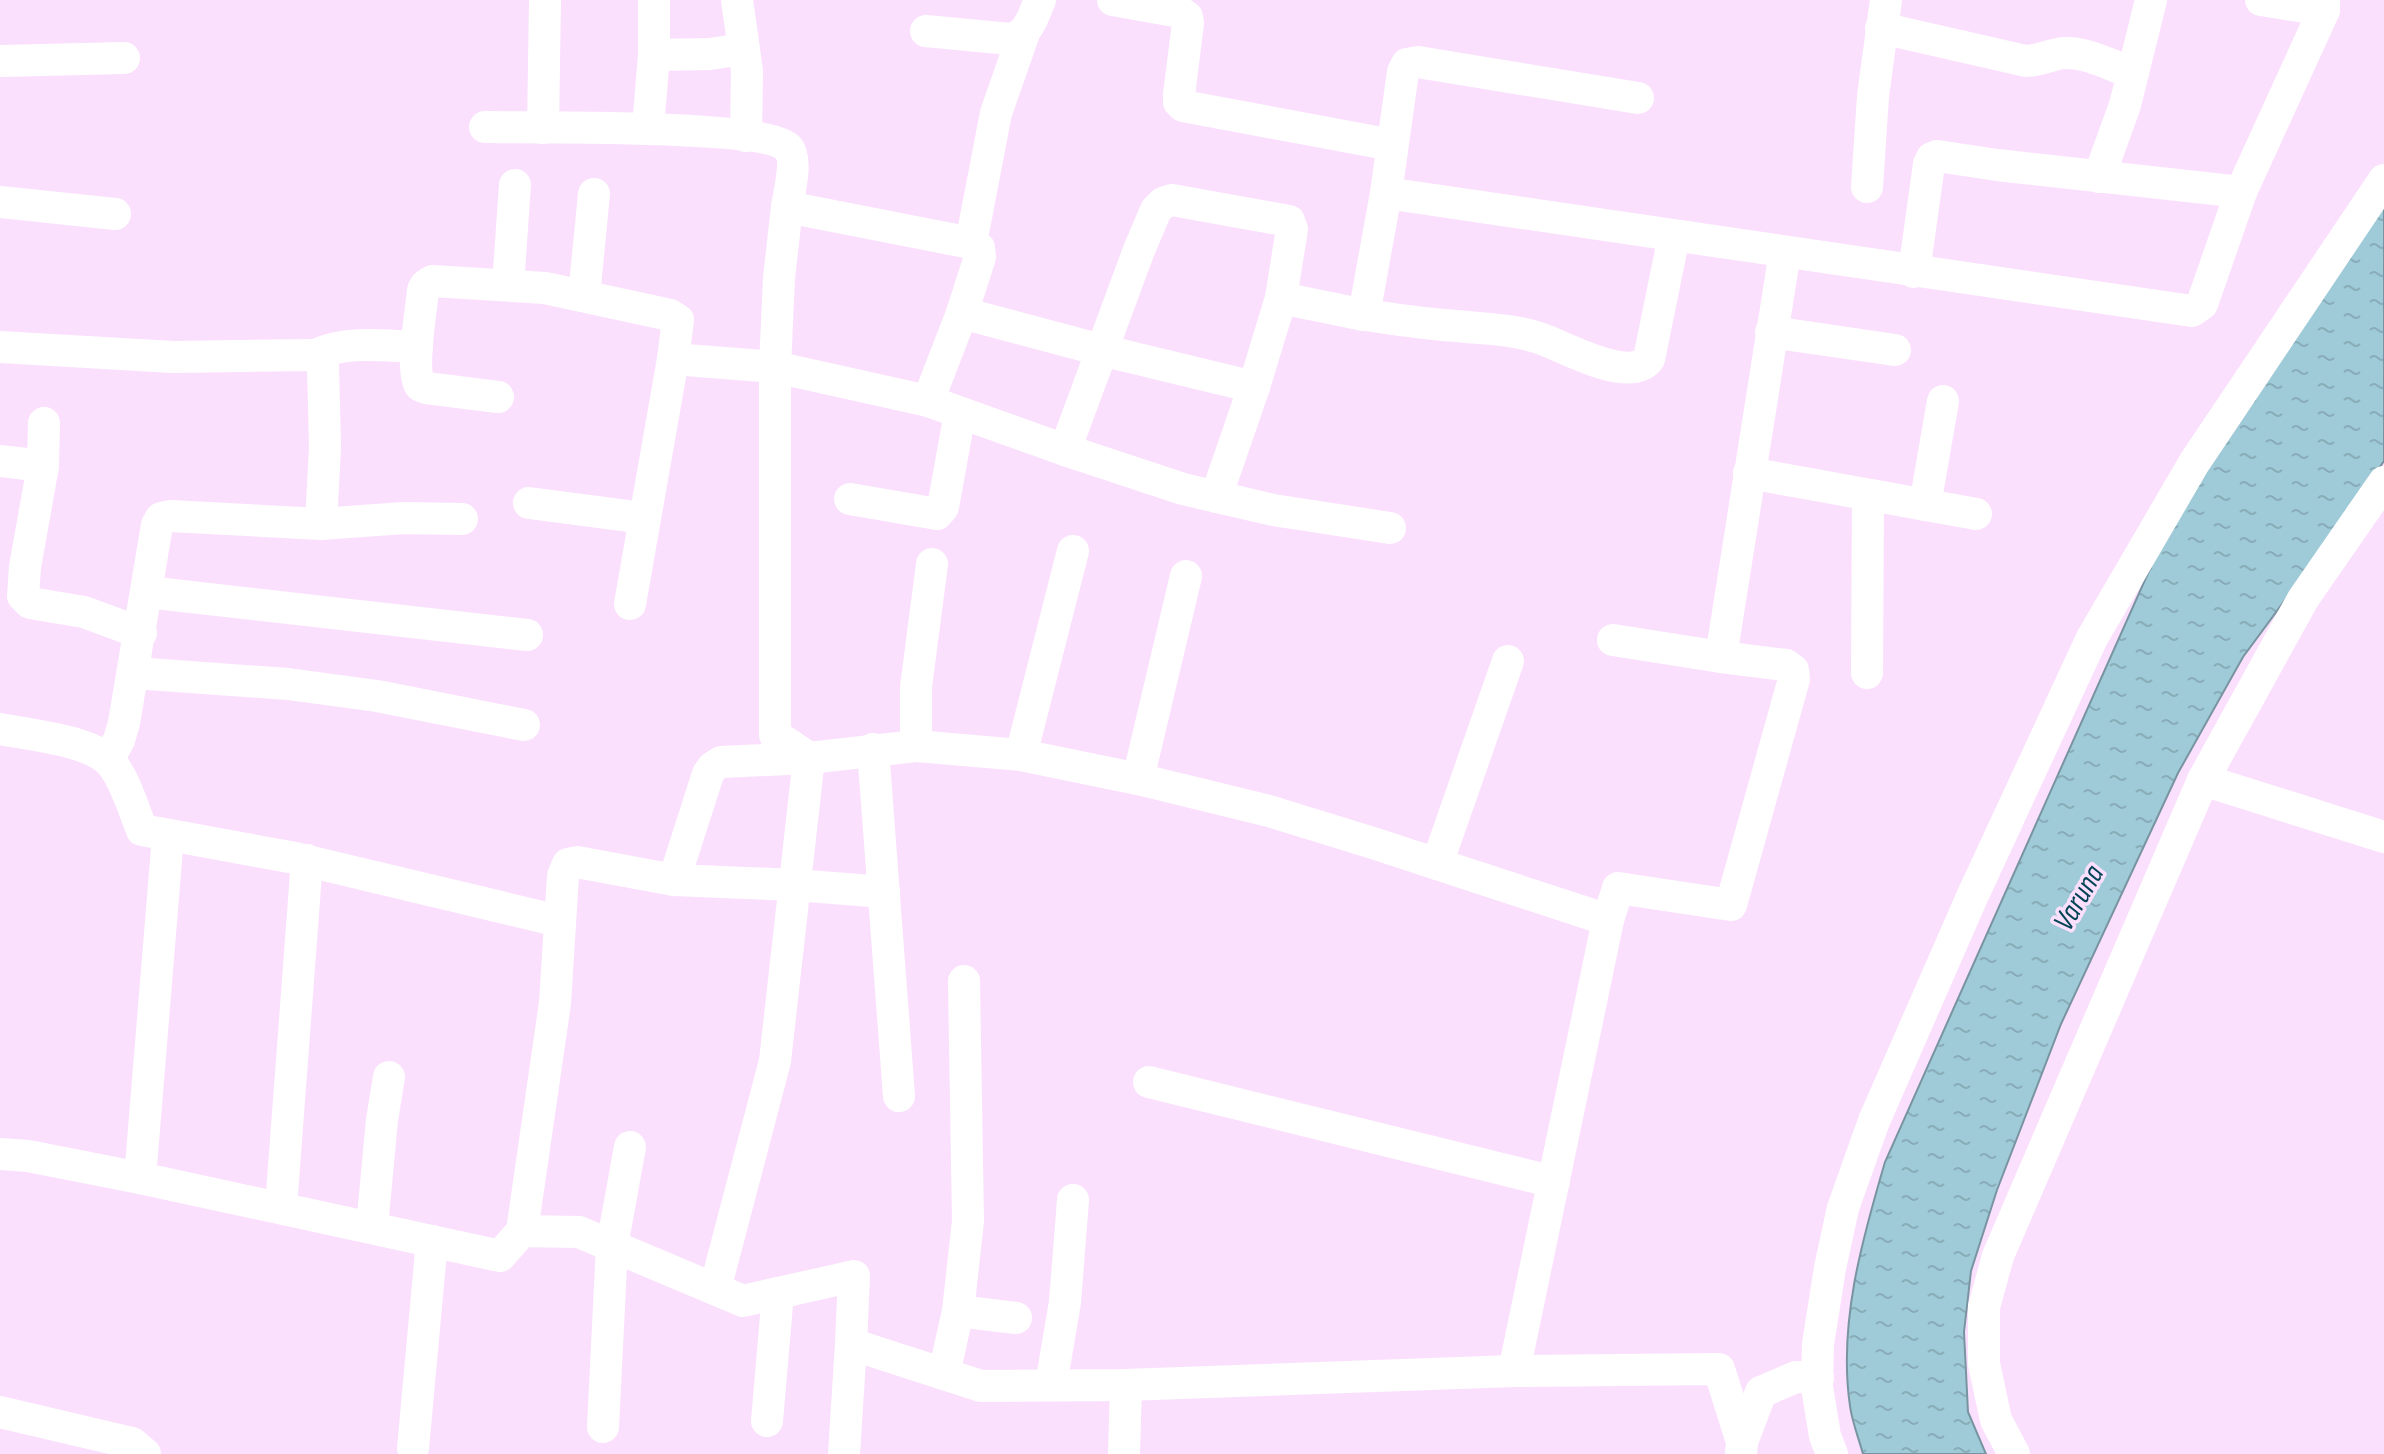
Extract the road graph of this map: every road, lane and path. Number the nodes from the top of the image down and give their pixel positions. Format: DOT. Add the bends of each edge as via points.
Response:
graph roads {
  1 [pos="545,0"];
  2 [pos="654,0"];
  3 [pos="737,0"];
  4 [pos="1040,0"];
  5 [pos="1113,0"];
  6 [pos="2151,0"];
  7 [pos="2261,0"];
  8 [pos="2324,5"];
  9 [pos="1883,14"];
  10 [pos="926,31"];
  11 [pos="1024,33"];
  12 [pos="743,49"];
  13 [pos="654,55"];
  14 [pos="124,58"];
  15 [pos="0,61"];
  16 [pos="2133,73"];
  17 [pos="1638,98"];
  18 [pos="485,127"];
  19 [pos="543,128"];
  20 [pos="648,128"];
  21 [pos="746,136"];
  22 [pos="1392,145"];
  23 [pos="2099,177"];
  24 [pos="2384,180"];
  25 [pos="515,185"];
  26 [pos="1867,187"];
  27 [pos="2241,192"];
  28 [pos="1386,193"];
  29 [pos="594,194"];
  30 [pos="0,202"];
  31 [pos="787,207"];
  32 [pos="115,214"];
  33 [pos="1674,236"];
  34 [pos="971,243"];
  35 [pos="1785,252"];
  36 [pos="1914,272"];
  37 [pos="508,285"];
  38 [pos="584,296"];
  39 [pos="1281,298"];
  40 [pos="962,313"];
  41 [pos="1364,315"];
  42 [pos="1771,332"];
  43 [pos="0,347"];
  44 [pos="417,347"];
  45 [pos="1101,350"];
  46 [pos="1895,350"];
  47 [pos="315,355"];
  48 [pos="673,359"];
  49 [pos="775,367"];
  50 [pos="1254,387"];
  51 [pos="498,397"];
  52 [pos="928,401"];
  53 [pos="1943,401"];
  54 [pos="960,413"];
  55 [pos="44,423"];
  56 [pos="1065,450"];
  57 [pos="0,461"];
  58 [pos="43,466"];
  59 [pos="1749,473"];
  60 [pos="2384,482"];
  61 [pos="1868,495"];
  62 [pos="1216,497"];
  63 [pos="850,499"];
  64 [pos="529,503"];
  65 [pos="1925,505"];
  66 [pos="1976,514"];
  67 [pos="644,518"];
  68 [pos="462,519"];
  69 [pos="321,524"];
  70 [pos="1390,528"];
  71 [pos="15,541"];
  72 [pos="1073,551"];
  73 [pos="932,564"];
  74 [pos="1186,576"];
  75 [pos="147,592"];
  76 [pos="630,604"];
  77 [pos="141,633"];
  78 [pos="527,635"];
  79 [pos="1613,640"];
  80 [pos="1721,657"];
  81 [pos="1508,661"];
  82 [pos="134,673"];
  83 [pos="1867,673"];
  84 [pos="524,725"];
  85 [pos="0,729"];
  86 [pos="916,746"];
  87 [pos="873,749"];
  88 [pos="1021,755"];
  89 [pos="809,758"];
  90 [pos="108,760"];
  91 [pos="1138,779"];
  92 [pos="2203,780"];
  93 [pos="168,836"];
  94 [pos="2384,837"];
  95 [pos="307,860"];
  96 [pos="1437,864"];
  97 [pos="674,880"];
  98 [pos="795,885"];
  99 [pos="884,892"];
  100 [pos="1608,920"];
  101 [pos="559,921"];
  102 [pos="964,981"];
  103 [pos="389,1077"];
  104 [pos="1149,1082"];
  105 [pos="899,1096"];
  106 [pos="630,1147"];
  107 [pos="0,1154"];
  108 [pos="140,1178"];
  109 [pos="1554,1182"];
  110 [pos="1073,1200"];
  111 [pos="281,1207"];
  112 [pos="372,1227"];
  113 [pos="522,1231"];
  114 [pos="432,1241"];
  115 [pos="612,1246"];
  116 [pos="715,1289"];
  117 [pos="778,1293"];
  118 [pos="958,1311"];
  119 [pos="1016,1318"];
  120 [pos="851,1344"];
  121 [pos="1514,1371"];
  122 [pos="944,1374"];
  123 [pos="1818,1378"];
  124 [pos="1051,1385"];
  125 [pos="1126,1385"];
  126 [pos="0,1412"];
  127 [pos="767,1421"];
  128 [pos="603,1427"];
  129 [pos="413,1448"];
  130 [pos="1742,1448"];
  131 [pos="145,1454"];
  132 [pos="844,1454"];
  133 [pos="1124,1454"];
  134 [pos="1832,1454"];
  135 [pos="2014,1454"];
  1 -- 19 [label="street"];
  2 -- 13 [label="street"];
  3 -- 12 [label="street"];
  4 -- 11 [label="street"];
  5 -- 22 [label="street" via="1187,17 1179,95 1183,106"];
  6 -- 16 [label="street"];
  7 -- 8 [label="street"];
  8 -- 27 [label="street"];
  9 -- 16 [label="street" via="2026,61 2066,53"];
  9 -- 26 [label="street"];
  10 -- 11 [label="street" via="1010,39"];
  11 -- 34 [label="street" via="996,113"];
  12 -- 13 [label="street"];
  12 -- 21 [label="street"];
  13 -- 20 [label="street"];
  14 -- 15 [label="street"];
  16 -- 23 [label="street"];
  17 -- 22 [label="street" via="1407,64"];
  18 -- 19 [label="street"];
  19 -- 20 [label="street"];
  20 -- 21 [label="street"];
  21 -- 31 [label="street" via="776,141 792,153"];
  22 -- 28 [label="street"];
  23 -- 27 [label="street"];
  23 -- 36 [label="street" via="1932,158"];
  24 -- 123 [label="street" via="2194,463 2092,638 2052,720 1869,1136 1843,1208 1818,1344"];
  25 -- 37 [label="street"];
  27 -- 36 [label="street" via="2202,304 2192,311"];
  28 -- 33 [label="street"];
  28 -- 41 [label="street"];
  29 -- 38 [label="street"];
  30 -- 32 [label="street"];
  31 -- 34 [label="street"];
  31 -- 49 [label="street"];
  33 -- 35 [label="street"];
  33 -- 41 [label="street" via="1643,367 1603,363 1518,333"];
  34 -- 40 [label="street" via="979,248 980,257"];
  35 -- 36 [label="street"];
  35 -- 42 [label="street"];
  37 -- 38 [label="street"];
  37 -- 44 [label="street" via="441,280 426,285"];
  38 -- 48 [label="street" via="675,317"];
  39 -- 41 [label="street"];
  39 -- 45 [label="street" via="1289,221 1172,200 1156,210"];
  39 -- 50 [label="street"];
  40 -- 45 [label="street"];
  40 -- 52 [label="street"];
  42 -- 46 [label="street"];
  42 -- 59 [label="street"];
  43 -- 47 [label="street" via="173,357"];
  44 -- 47 [label="street" via="336,346"];
  44 -- 51 [label="street" via="421,386"];
  45 -- 50 [label="street"];
  45 -- 56 [label="street"];
  47 -- 69 [label="street" via="323,366"];
  48 -- 49 [label="street"];
  48 -- 67 [label="street"];
  49 -- 52 [label="street"];
  49 -- 89 [label="street" via="775,735"];
  50 -- 62 [label="street"];
  52 -- 54 [label="street"];
  53 -- 65 [label="street"];
  54 -- 56 [label="street"];
  54 -- 63 [label="street" via="943,507 937,514"];
  55 -- 58 [label="street"];
  56 -- 62 [label="street"];
  57 -- 58 [label="street"];
  58 -- 71 [label="street"];
  59 -- 61 [label="street"];
  59 -- 80 [label="street"];
  60 -- 92 [label="street" via="2303,599"];
  61 -- 65 [label="street"];
  61 -- 83 [label="street"];
  62 -- 70 [label="street"];
  64 -- 67 [label="street"];
  65 -- 66 [label="street"];
  67 -- 76 [label="street"];
  68 -- 69 [label="street"];
  69 -- 75 [label="street" via="161,518"];
  71 -- 77 [label="street" via="25,600 84,612"];
  72 -- 88 [label="street"];
  73 -- 86 [label="street" via="916,687"];
  74 -- 91 [label="street"];
  75 -- 77 [label="street"];
  75 -- 78 [label="street"];
  77 -- 82 [label="street"];
  79 -- 80 [label="street"];
  80 -- 100 [label="street" via="1786,665 1794,679 1731,905 1618,888"];
  81 -- 96 [label="street"];
  82 -- 84 [label="street" via="303,686"];
  82 -- 90 [label="street" via="119,740"];
  85 -- 90 [label="street" via="76,745"];
  86 -- 87 [label="street"];
  86 -- 88 [label="street"];
  87 -- 89 [label="street"];
  87 -- 99 [label="street"];
  88 -- 91 [label="street"];
  89 -- 97 [label="street" via="731,761 713,767"];
  89 -- 98 [label="street"];
  90 -- 93 [label="street" via="142,830"];
  91 -- 96 [label="street" via="1269,811"];
  92 -- 94 [label="street"];
  92 -- 135 [label="street" via="1998,1256 1984,1307 1984,1364 1996,1420"];
  93 -- 95 [label="street"];
  93 -- 108 [label="street"];
  95 -- 101 [label="street"];
  95 -- 111 [label="street"];
  96 -- 100 [label="street"];
  97 -- 98 [label="street"];
  97 -- 101 [label="street" via="572,863 563,876"];
  98 -- 99 [label="street"];
  98 -- 116 [label="street" via="775,1061"];
  99 -- 105 [label="street"];
  100 -- 109 [label="street"];
  101 -- 113 [label="street" via="555,1003"];
  102 -- 118 [label="street" via="968,1221"];
  103 -- 112 [label="street"];
  104 -- 109 [label="street"];
  106 -- 115 [label="street"];
  107 -- 108 [label="street"];
  108 -- 111 [label="street"];
  109 -- 121 [label="street"];
  110 -- 124 [label="street" via="1065,1302"];
  111 -- 112 [label="street"];
  112 -- 114 [label="street"];
  113 -- 114 [label="street" via="500,1256"];
  113 -- 115 [label="street" via="579,1232"];
  114 -- 129 [label="street"];
  115 -- 116 [label="street"];
  115 -- 128 [label="street"];
  116 -- 117 [label="street" via="743,1301"];
  117 -- 120 [label="street" via="854,1276"];
  117 -- 127 [label="street"];
  118 -- 119 [label="street"];
  118 -- 122 [label="street"];
  120 -- 122 [label="street"];
  120 -- 132 [label="street"];
  121 -- 125 [label="street"];
  121 -- 130 [label="street" via="1719,1369"];
  122 -- 124 [label="street" via="981,1386"];
  123 -- 130 [label="street" via="1796,1377 1761,1392"];
  123 -- 134 [label="street"];
  124 -- 125 [label="street"];
  125 -- 133 [label="street"];
  126 -- 131 [label="street" via="132,1443"];
}
